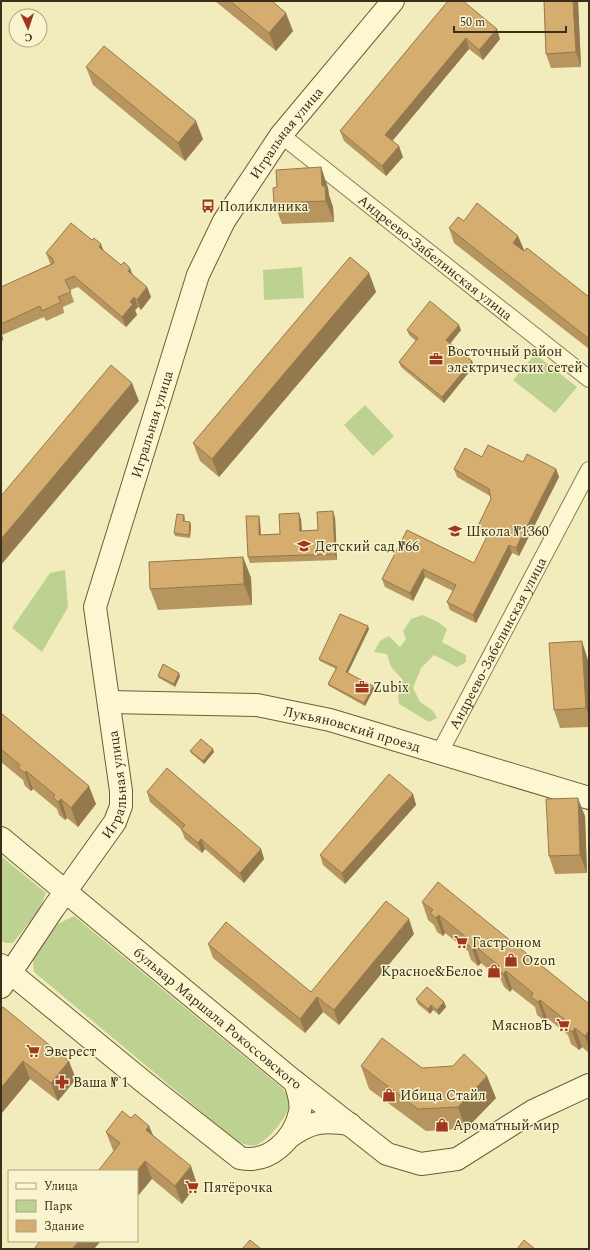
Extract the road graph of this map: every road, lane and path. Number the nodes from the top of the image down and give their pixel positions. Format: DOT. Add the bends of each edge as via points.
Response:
graph roads {
  1 [pos="393,1"];
  2 [pos="281,135"];
  3 [pos="589,379"];
  4 [pos="589,470"];
  5 [pos="109,702"];
  6 [pos="440,752"];
  7 [pos="589,798"];
  8 [pos="1,838"];
  9 [pos="66,891"];
  10 [pos="4,975"];
  11 [pos="295,1082"];
  12 [pos="589,1085"];
  13 [pos="350,1124"];
  14 [pos="288,1138"];
  1 -- 2 [label="street, Игральная улица"];
  2 -- 3 [label="street, Андреево-Забелинская улица"];
  2 -- 5 [label="street, Игральная улица" via="224,221 198,275 95,607"];
  4 -- 6 [label="street, Андреево-Забелинская улица"];
  5 -- 6 [label="street, Лукьяновский проезд" via="257,705 330,720"];
  5 -- 9 [label="street, Игральная улица" via="121,806 115,822"];
  6 -- 7 [label="street, Лукьяновский проезд"];
  8 -- 9 [label="street, бульвар Маршала Рокоссовского"];
  9 -- 10 [label="street, бульвар Маршала Рокоссовского"];
  9 -- 11 [label="street, бульвар Маршала Рокоссовского"];
  10 -- 14 [label="street, бульвар Маршала Рокоссовского" via="240,1158 261,1159 277,1150"];
  11 -- 13 [label="street"];
  11 -- 14 [label="street, бульвар Маршала Рокоссовского" via="299,1093 300,1112"];
  12 -- 13 [label="street" via="533,1111 457,1159 421,1164 387,1154"];
  13 -- 14 [label="street" via="331,1121 311,1124"];
}
